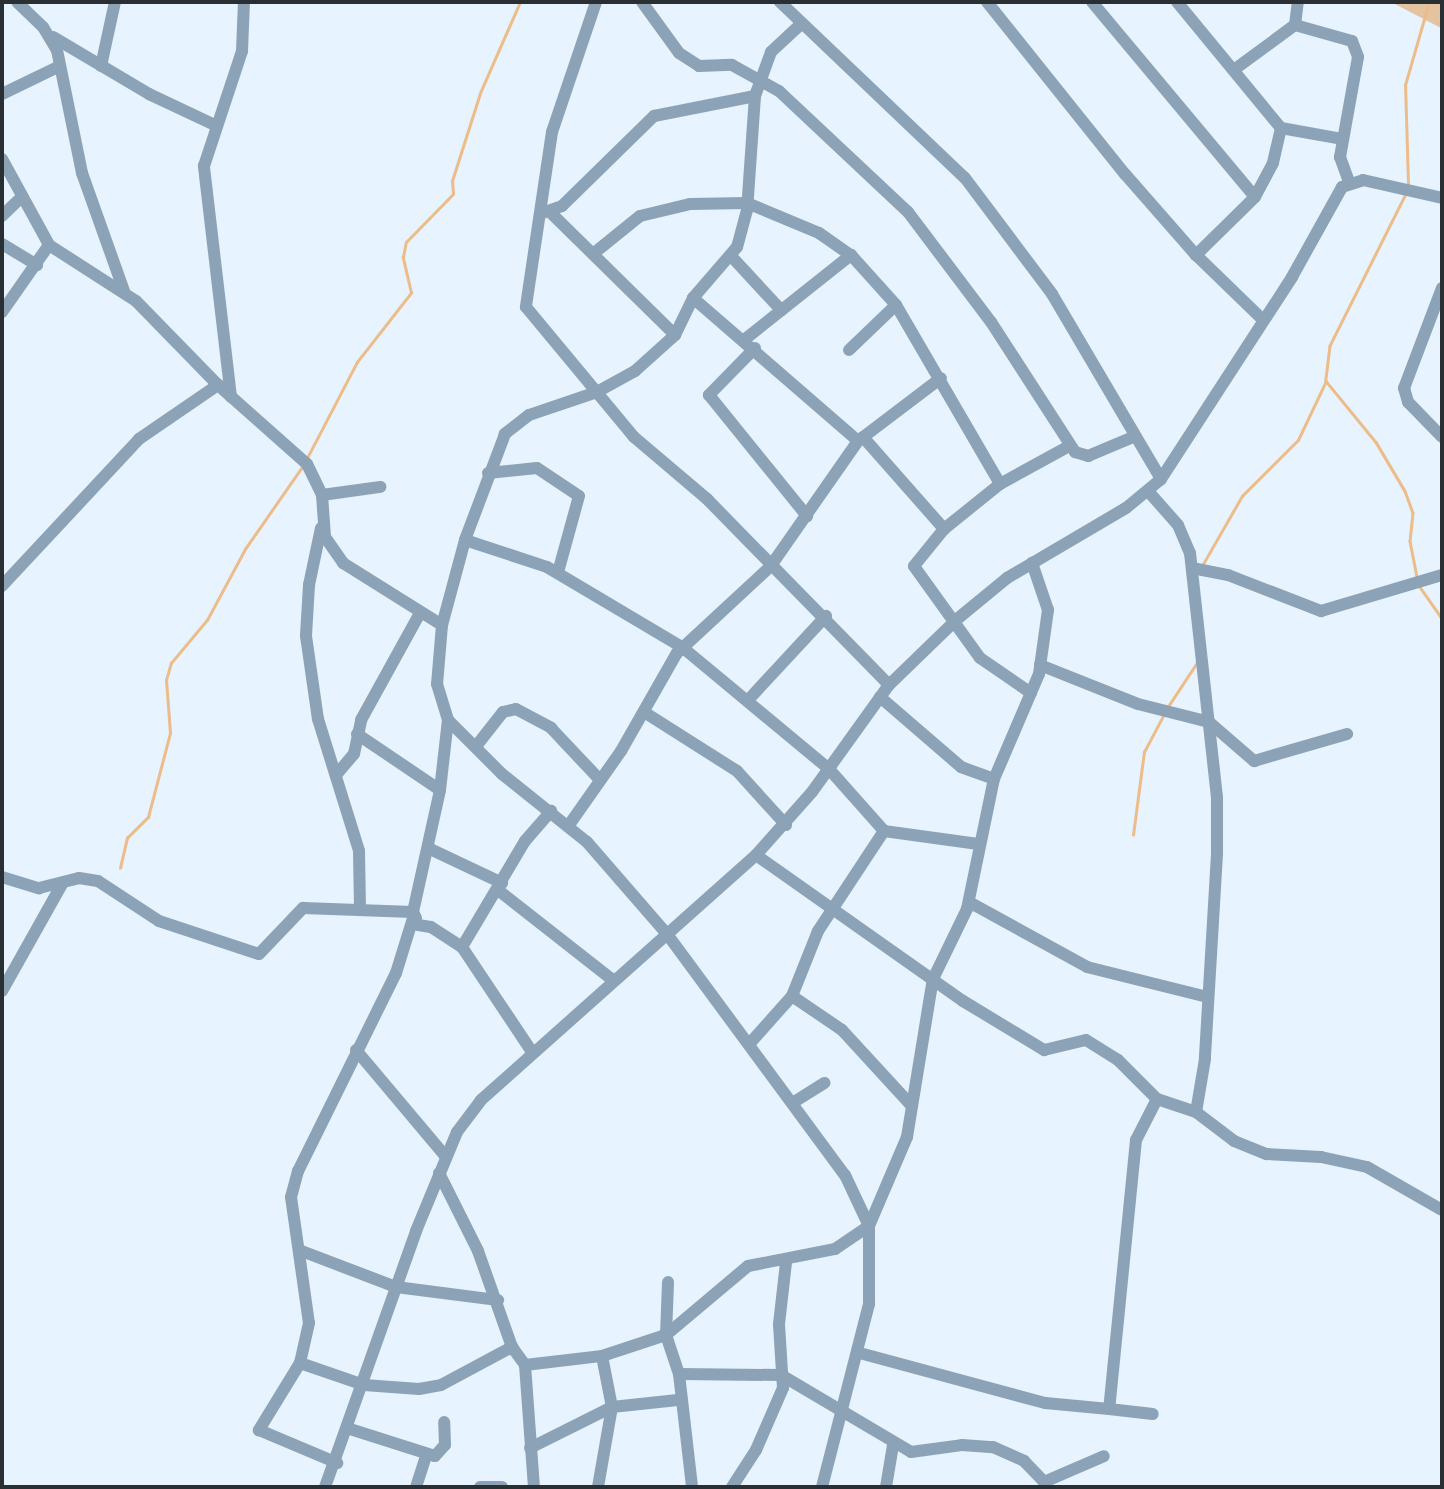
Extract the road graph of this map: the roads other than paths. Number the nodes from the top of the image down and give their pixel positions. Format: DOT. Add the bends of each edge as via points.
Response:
graph roads {
  1 [pos="17,2"];
  2 [pos="115,2"];
  3 [pos="244,2"];
  4 [pos="596,2"];
  5 [pos="642,2"];
  6 [pos="779,2"];
  7 [pos="987,2"];
  8 [pos="1091,2"];
  9 [pos="1177,2"];
  10 [pos="1298,2"];
  11 [pos="801,23"];
  12 [pos="1295,25"];
  13 [pos="50,35"];
  14 [pos="60,66"];
  15 [pos="101,66"];
  16 [pos="1236,69"];
  17 [pos="760,78"];
  18 [pos="2,94"];
  19 [pos="755,96"];
  20 [pos="215,125"];
  21 [pos="1281,128"];
  22 [pos="1343,139"];
  23 [pos="2,159"];
  24 [pos="1349,182"];
  25 [pos="22,197"];
  26 [pos="1255,197"];
  27 [pos="1442,198"];
  28 [pos="747,203"];
  29 [pos="546,213"];
  30 [pos="2,216"];
  31 [pos="2,244"];
  32 [pos="48,245"];
  33 [pos="593,254"];
  34 [pos="851,255"];
  35 [pos="1196,255"];
  36 [pos="731,256"];
  37 [pos="37,265"];
  38 [pos="1442,288"];
  39 [pos="124,291"];
  40 [pos="693,298"];
  41 [pos="896,305"];
  42 [pos="782,310"];
  43 [pos="1437,310"];
  44 [pos="2,312"];
  45 [pos="1262,319"];
  46 [pos="675,335"];
  47 [pos="750,344"];
  48 [pos="849,350"];
  49 [pos="941,378"];
  50 [pos="218,385"];
  51 [pos="597,392"];
  52 [pos="231,397"];
  53 [pos="1133,437"];
  54 [pos="1442,437"];
  55 [pos="861,439"];
  56 [pos="1069,446"];
  57 [pos="488,473"];
  58 [pos="1161,480"];
  59 [pos="1000,484"];
  60 [pos="380,487"];
  61 [pos="1148,492"];
  62 [pos="323,495"];
  63 [pos="807,516"];
  64 [pos="321,528"];
  65 [pos="944,529"];
  66 [pos="465,540"];
  67 [pos="1032,563"];
  68 [pos="770,567"];
  69 [pos="1192,568"];
  70 [pos="558,572"];
  71 [pos="1442,575"];
  72 [pos="2,586"];
  73 [pos="419,615"];
  74 [pos="827,616"];
  75 [pos="956,620"];
  76 [pos="442,625"];
  77 [pos="682,647"];
  78 [pos="1040,665"];
  79 [pos="889,685"];
  80 [pos="1031,693"];
  81 [pos="880,697"];
  82 [pos="750,698"];
  83 [pos="644,712"];
  84 [pos="448,720"];
  85 [pos="1209,722"];
  86 [pos="357,734"];
  87 [pos="1347,734"];
  88 [pos="477,745"];
  89 [pos="829,769"];
  90 [pos="337,774"];
  91 [pos="600,779"];
  92 [pos="994,779"];
  93 [pos="440,790"];
  94 [pos="551,811"];
  95 [pos="569,825"];
  96 [pos="786,825"];
  97 [pos="884,831"];
  98 [pos="978,844"];
  99 [pos="428,848"];
  100 [pos="756,855"];
  101 [pos="2,877"];
  102 [pos="62,884"];
  103 [pos="500,886"];
  104 [pos="969,902"];
  105 [pos="360,909"];
  106 [pos="832,910"];
  107 [pos="415,919"];
  108 [pos="667,934"];
  109 [pos="461,947"];
  110 [pos="933,979"];
  111 [pos="614,981"];
  112 [pos="2,991"];
  113 [pos="792,996"];
  114 [pos="1207,997"];
  115 [pos="751,1042"];
  116 [pos="356,1049"];
  117 [pos="532,1052"];
  118 [pos="824,1083"];
  119 [pos="1157,1099"];
  120 [pos="794,1102"];
  121 [pos="912,1106"];
  122 [pos="1196,1112"];
  123 [pos="446,1157"];
  124 [pos="439,1173"];
  125 [pos="1442,1210"];
  126 [pos="869,1226"];
  127 [pos="299,1250"];
  128 [pos="786,1263"];
  129 [pos="668,1282"];
  130 [pos="396,1287"];
  131 [pos="498,1300"];
  132 [pos="666,1335"];
  133 [pos="512,1347"];
  134 [pos="860,1353"];
  135 [pos="602,1356"];
  136 [pos="300,1363"];
  137 [pos="525,1365"];
  138 [pos="679,1374"];
  139 [pos="781,1375"];
  140 [pos="364,1385"];
  141 [pos="678,1399"];
  142 [pos="611,1407"];
  143 [pos="1109,1409"];
  144 [pos="841,1410"];
  145 [pos="1153,1414"];
  146 [pos="444,1422"];
  147 [pos="350,1429"];
  148 [pos="893,1445"];
  149 [pos="530,1447"];
  150 [pos="427,1454"];
  151 [pos="1104,1456"];
  152 [pos="337,1463"];
  153 [pos="1046,1484"];
  154 [pos="326,1487"];
  155 [pos="416,1487"];
  156 [pos="480,1487"];
  157 [pos="502,1487"];
  158 [pos="534,1487"];
  159 [pos="598,1487"];
  160 [pos="692,1487"];
  161 [pos="732,1487"];
  162 [pos="822,1487"];
  163 [pos="886,1487"];
  1 -- 13 [label="street"];
  2 -- 15 [label="street"];
  3 -- 20 [label="street" via="242,51"];
  4 -- 29 [label="street" via="552,132"];
  5 -- 17 [label="street" via="692,63 732,65"];
  6 -- 11 [label="street"];
  7 -- 35 [label="street"];
  8 -- 26 [label="street"];
  9 -- 16 [label="street"];
  10 -- 12 [label="street"];
  11 -- 17 [label="street" via="771,52"];
  11 -- 53 [label="street" via="965,178 1052,294"];
  12 -- 16 [label="street"];
  12 -- 22 [label="street" via="1346,38 1356,48"];
  13 -- 14 [label="street"];
  13 -- 15 [label="street"];
  14 -- 18 [label="street"];
  14 -- 39 [label="street" via="82,173"];
  15 -- 20 [label="street"];
  16 -- 21 [label="street"];
  17 -- 19 [label="street"];
  17 -- 56 [label="street" via="798,106 908,212 991,322"];
  19 -- 28 [label="street"];
  19 -- 29 [label="street" via="654,116"];
  20 -- 52 [label="street" via="206,148 205,199"];
  21 -- 22 [label="street"];
  21 -- 26 [label="street" via="1273,163"];
  22 -- 24 [label="street" via="1340,166"];
  23 -- 25 [label="street"];
  24 -- 27 [label="street" via="1370,181"];
  24 -- 45 [label="street" via="1336,194"];
  25 -- 30 [label="street"];
  25 -- 32 [label="street"];
  26 -- 35 [label="street"];
  28 -- 33 [label="street" via="690,204 640,216"];
  28 -- 34 [label="street" via="791,218"];
  28 -- 36 [label="street"];
  29 -- 33 [label="street"];
  29 -- 51 [label="street" via="526,307"];
  31 -- 37 [label="street"];
  32 -- 37 [label="street"];
  32 -- 39 [label="street"];
  33 -- 46 [label="street"];
  34 -- 41 [label="street"];
  34 -- 42 [label="street"];
  35 -- 45 [label="street"];
  36 -- 40 [label="street"];
  36 -- 42 [label="street"];
  37 -- 44 [label="street"];
  38 -- 43 [label="street"];
  39 -- 50 [label="street"];
  40 -- 46 [label="street"];
  40 -- 47 [label="street"];
  41 -- 48 [label="street"];
  41 -- 49 [label="street"];
  42 -- 47 [label="street"];
  43 -- 54 [label="street" via="1404,388 1408,402"];
  45 -- 58 [label="street"];
  46 -- 51 [label="street" via="652,359"];
  47 -- 55 [label="street"];
  47 -- 63 [label="street" via="709,395"];
  49 -- 55 [label="street"];
  49 -- 59 [label="street"];
  50 -- 52 [label="street"];
  50 -- 72 [label="street" via="139,439"];
  51 -- 57 [label="street" via="514,425"];
  51 -- 68 [label="street" via="634,437 707,499"];
  52 -- 62 [label="street" via="303,460"];
  53 -- 56 [label="street" via="1088,456"];
  53 -- 58 [label="street"];
  55 -- 63 [label="street"];
  55 -- 65 [label="street"];
  56 -- 59 [label="street"];
  57 -- 66 [label="street"];
  57 -- 70 [label="street" via="537,468 579,496"];
  58 -- 61 [label="street"];
  59 -- 65 [label="street"];
  60 -- 62 [label="street"];
  61 -- 67 [label="street"];
  61 -- 69 [label="street" via="1178,525"];
  62 -- 64 [label="street"];
  63 -- 68 [label="street"];
  64 -- 73 [label="street" via="343,563"];
  64 -- 90 [label="street" via="309,585 306,636 318,719"];
  65 -- 75 [label="street" via="920,555 914,573"];
  66 -- 70 [label="street"];
  66 -- 76 [label="street"];
  67 -- 75 [label="street"];
  67 -- 78 [label="street" via="1048,610"];
  68 -- 74 [label="street"];
  68 -- 77 [label="street"];
  69 -- 71 [label="street" via="1228,575 1321,611"];
  69 -- 85 [label="street"];
  70 -- 77 [label="street"];
  73 -- 76 [label="street"];
  73 -- 86 [label="street"];
  74 -- 79 [label="street"];
  74 -- 82 [label="street"];
  75 -- 79 [label="street"];
  75 -- 80 [label="street" via="980,658"];
  76 -- 84 [label="street" via="437,684"];
  77 -- 82 [label="street"];
  77 -- 83 [label="street"];
  78 -- 80 [label="street"];
  78 -- 85 [label="street" via="1138,704"];
  79 -- 81 [label="street"];
  80 -- 92 [label="street"];
  81 -- 89 [label="street"];
  81 -- 92 [label="street" via="961,767"];
  82 -- 89 [label="street"];
  83 -- 91 [label="street"];
  83 -- 96 [label="street" via="737,771"];
  84 -- 88 [label="street"];
  84 -- 93 [label="street"];
  85 -- 87 [label="street" via="1254,761 1262,762"];
  85 -- 114 [label="street" via="1217,854"];
  86 -- 90 [label="street" via="354,754"];
  86 -- 93 [label="street"];
  88 -- 91 [label="street" via="503,712 516,709 551,728"];
  88 -- 94 [label="street"];
  89 -- 96 [label="street"];
  89 -- 97 [label="street"];
  90 -- 105 [label="street" via="361,862"];
  91 -- 95 [label="street"];
  92 -- 98 [label="street"];
  93 -- 99 [label="street"];
  94 -- 95 [label="street"];
  94 -- 103 [label="street" via="525,841"];
  95 -- 108 [label="street"];
  96 -- 100 [label="street"];
  97 -- 98 [label="street"];
  97 -- 106 [label="street"];
  98 -- 104 [label="street"];
  99 -- 103 [label="street"];
  99 -- 107 [label="street"];
  100 -- 106 [label="street"];
  100 -- 108 [label="street"];
  101 -- 102 [label="street" via="39,888"];
  102 -- 105 [label="street" via="79,878 98,881 159,921 259,954 303,908"];
  102 -- 112 [label="street"];
  103 -- 109 [label="street"];
  103 -- 111 [label="street"];
  104 -- 110 [label="street"];
  104 -- 114 [label="street" via="1087,967"];
  105 -- 107 [label="street"];
  106 -- 110 [label="street"];
  106 -- 113 [label="street" via="812,943"];
  107 -- 109 [label="street"];
  107 -- 116 [label="street" via="396,973"];
  108 -- 111 [label="street"];
  108 -- 115 [label="street"];
  109 -- 117 [label="street"];
  110 -- 119 [label="street" via="1044,1050 1080,1038 1104,1049"];
  110 -- 121 [label="street"];
  111 -- 117 [label="street"];
  113 -- 115 [label="street"];
  113 -- 121 [label="street" via="842,1030"];
  114 -- 122 [label="street"];
  115 -- 120 [label="street"];
  116 -- 123 [label="street"];
  116 -- 127 [label="street" via="298,1171 291,1197"];
  117 -- 123 [label="street" via="469,1114"];
  118 -- 120 [label="street"];
  119 -- 122 [label="street"];
  119 -- 143 [label="street" via="1136,1140"];
  120 -- 126 [label="street" via="845,1175"];
  121 -- 126 [label="street" via="893,1179"];
  122 -- 125 [label="street" via="1234,1140 1267,1154 1321,1157 1367,1167"];
  123 -- 124 [label="street"];
  124 -- 130 [label="street"];
  124 -- 131 [label="street"];
  126 -- 128 [label="street" via="835,1249"];
  126 -- 134 [label="street" via="869,1304"];
  127 -- 130 [label="street"];
  127 -- 136 [label="street" via="309,1323"];
  128 -- 132 [label="street" via="748,1266"];
  128 -- 139 [label="street"];
  129 -- 132 [label="street"];
  130 -- 131 [label="street"];
  130 -- 140 [label="street"];
  131 -- 133 [label="street"];
  132 -- 135 [label="street"];
  132 -- 138 [label="street"];
  133 -- 137 [label="street"];
  133 -- 140 [label="street" via="440,1385 396,1390"];
  134 -- 143 [label="street" via="1045,1403"];
  134 -- 144 [label="street"];
  135 -- 137 [label="street"];
  135 -- 142 [label="street"];
  136 -- 140 [label="street"];
  136 -- 152 [label="street" via="259,1430"];
  137 -- 149 [label="street"];
  138 -- 139 [label="street"];
  138 -- 141 [label="street"];
  139 -- 144 [label="street"];
  139 -- 161 [label="street" via="775,1414"];
  140 -- 147 [label="street"];
  141 -- 142 [label="street"];
  141 -- 160 [label="street"];
  142 -- 149 [label="street"];
  142 -- 159 [label="street"];
  143 -- 145 [label="street"];
  144 -- 148 [label="street"];
  144 -- 162 [label="street"];
  146 -- 150 [label="street" via="442,1451"];
  147 -- 150 [label="street" via="396,1440"];
  147 -- 152 [label="street"];
  148 -- 153 [label="street" via="911,1452 962,1445 993,1447 1024,1461"];
  148 -- 163 [label="street"];
  149 -- 158 [label="street"];
  150 -- 155 [label="street"];
  151 -- 153 [label="street"];
  152 -- 154 [label="street"];
  156 -- 157 [label="street"];
}
